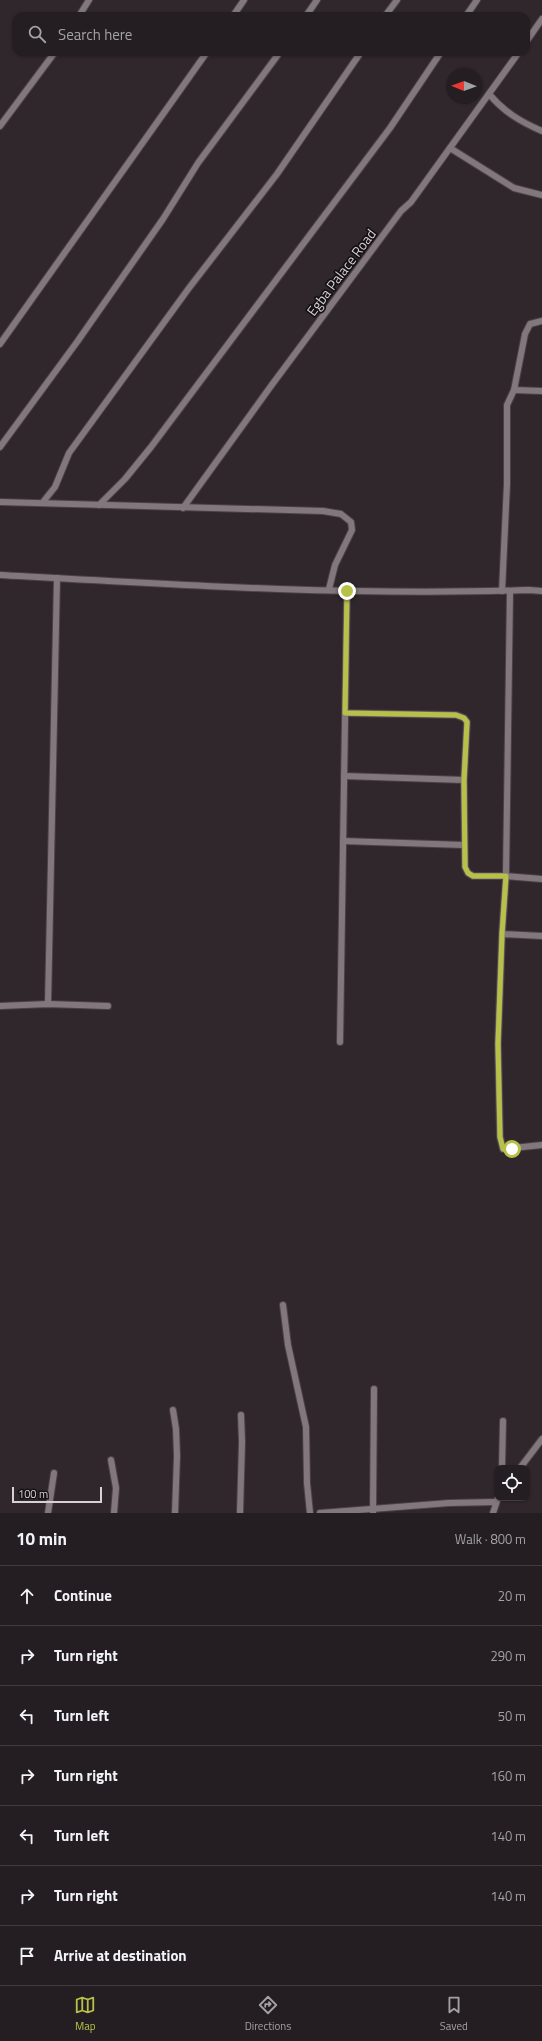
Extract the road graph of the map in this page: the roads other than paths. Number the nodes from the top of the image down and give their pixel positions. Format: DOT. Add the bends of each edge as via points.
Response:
graph roads {
  1 [pos="89,0"];
  2 [pos="244,0"];
  3 [pos="317,0"];
  4 [pos="397,0"];
  5 [pos="477,0"];
  6 [pos="82,12"];
  7 [pos="236,12"];
  8 [pos="309,12"];
  9 [pos="388,12"];
  10 [pos="469,12"];
  11 [pos="542,19"];
  12 [pos="530,36"];
  13 [pos="52,56"];
  14 [pos="204,56"];
  15 [pos="277,56"];
  16 [pos="357,56"];
  17 [pos="438,56"];
  18 [pos="516,56"];
  19 [pos="489,94"];
  20 [pos="0,126"];
  21 [pos="542,131"];
  22 [pos="450,148"];
  23 [pos="542,196"];
  24 [pos="542,321"];
  25 [pos="0,344"];
  26 [pos="514,390"];
  27 [pos="542,391"];
  28 [pos="0,447"];
  29 [pos="0,502"];
  30 [pos="43,502"];
  31 [pos="99,505"];
  32 [pos="183,508"];
  33 [pos="0,575"];
  34 [pos="57,578"];
  35 [pos="329,589"];
  36 [pos="347,591"];
  37 [pos="502,591"];
  38 [pos="510,591"];
  39 [pos="542,591"];
  40 [pos="345,713"];
  41 [pos="344,776"];
  42 [pos="464,780"];
  43 [pos="343,841"];
  44 [pos="464,845"];
  45 [pos="506,876"];
  46 [pos="542,879"];
  47 [pos="502,934"];
  48 [pos="542,936"];
  49 [pos="48,1004"];
  50 [pos="0,1006"];
  51 [pos="108,1006"];
  52 [pos="340,1042"];
  53 [pos="542,1145"];
  54 [pos="283,1305"];
  55 [pos="374,1389"];
  56 [pos="173,1410"];
  57 [pos="240,1415"];
  58 [pos="503,1421"];
  59 [pos="542,1439"];
  60 [pos="111,1460"];
  61 [pos="502,1465"];
  62 [pos="522,1465"];
  63 [pos="54,1473"];
  64 [pos="494,1500"];
  65 [pos="497,1501"];
  66 [pos="373,1511"];
  67 [pos="48,1513"];
  68 [pos="114,1513"];
  69 [pos="175,1513"];
  70 [pos="240,1513"];
  71 [pos="310,1513"];
  72 [pos="320,1513"];
  73 [pos="493,1513"];
  1 -- 6 [label="street"];
  2 -- 7 [label="street"];
  3 -- 8 [label="street"];
  4 -- 9 [label="street"];
  5 -- 10 [label="street"];
  11 -- 12 [label="street"];
  13 -- 20 [label="street"];
  14 -- 25 [label="street"];
  15 -- 28 [label="street" via="202,157 163,219"];
  16 -- 30 [label="street" via="277,174 68,452 55,487"];
  17 -- 31 [label="street" via="390,128 151,447 125,479"];
  18 -- 19 [label="street, Egba Palace Road"];
  19 -- 21 [label="street" via="514,117"];
  19 -- 22 [label="street, Egba Palace Road"];
  22 -- 23 [label="street" via="514,188"];
  22 -- 32 [label="street, Egba Palace Road" via="307,337"];
  24 -- 26 [label="street" via="530,324 525,334"];
  26 -- 27 [label="street"];
  26 -- 37 [label="street" via="507,405 507,484"];
  29 -- 30 [label="street"];
  30 -- 31 [label="street"];
  31 -- 32 [label="street"];
  32 -- 35 [label="street" via="323,511 341,514 351,522 352,530 335,565"];
  33 -- 34 [label="street"];
  34 -- 35 [label="street" via="195,586"];
  34 -- 49 [label="street"];
  35 -- 36 [label="street"];
  36 -- 37 [label="street"];
  36 -- 40 [label="street"];
  37 -- 38 [label="street"];
  38 -- 39 [label="street"];
  38 -- 45 [label="street"];
  40 -- 41 [label="street"];
  40 -- 42 [label="street" via="456,715 464,718 467,722"];
  41 -- 42 [label="street"];
  41 -- 43 [label="street"];
  42 -- 44 [label="street"];
  43 -- 44 [label="street"];
  43 -- 52 [label="street"];
  44 -- 45 [label="street" via="465,867 468,873 473,876"];
  45 -- 46 [label="street"];
  45 -- 47 [label="street"];
  47 -- 48 [label="street"];
  47 -- 53 [label="street" via="498,1044 500,1137 503,1149"];
  49 -- 50 [label="street"];
  49 -- 51 [label="street"];
  54 -- 71 [label="street" via="288,1345 306,1427"];
  55 -- 66 [label="street"];
  56 -- 69 [label="street" via="177,1456"];
  57 -- 70 [label="street"];
  58 -- 61 [label="street"];
  59 -- 62 [label="street"];
  60 -- 68 [label="street" via="116,1488"];
  63 -- 67 [label="street"];
  64 -- 66 [label="street"];
  65 -- 73 [label="street"];
  66 -- 72 [label="street"];
}
